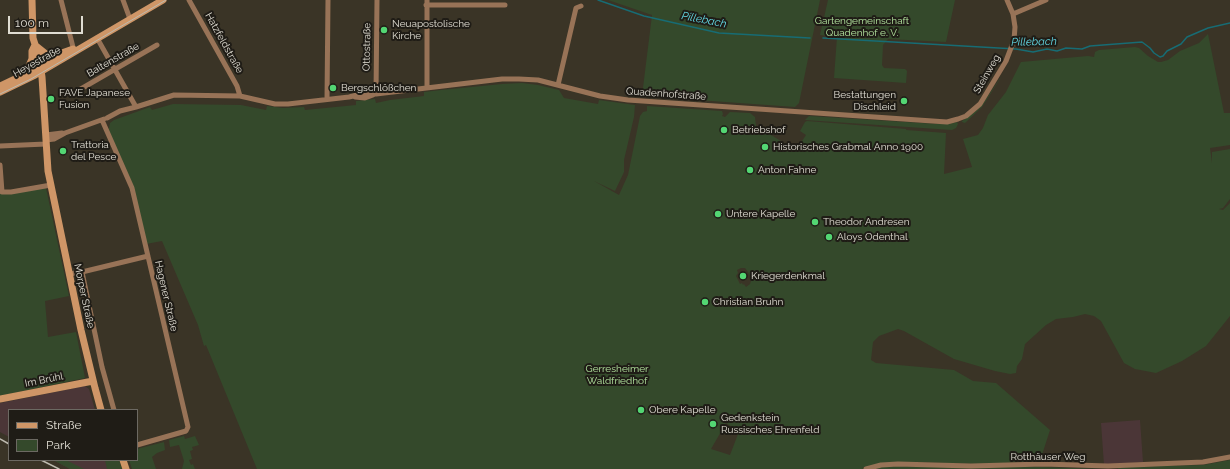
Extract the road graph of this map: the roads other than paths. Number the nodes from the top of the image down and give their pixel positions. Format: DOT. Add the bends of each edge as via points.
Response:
graph roads {
  1 [pos="32,0"];
  2 [pos="61,0"];
  3 [pos="123,0"];
  4 [pos="163,0"];
  5 [pos="190,0"];
  6 [pos="328,0"];
  7 [pos="377,0"];
  8 [pos="1007,0"];
  9 [pos="1046,0"];
  10 [pos="426,2"];
  11 [pos="505,5"];
  12 [pos="581,6"];
  13 [pos="1013,14"];
  14 [pos="130,19"];
  15 [pos="97,38"];
  16 [pos="35,45"];
  17 [pos="157,45"];
  18 [pos="74,50"];
  19 [pos="58,54"];
  20 [pos="41,68"];
  21 [pos="115,69"];
  22 [pos="26,73"];
  23 [pos="558,85"];
  24 [pos="0,86"];
  25 [pos="427,88"];
  26 [pos="78,90"];
  27 [pos="0,92"];
  28 [pos="376,94"];
  29 [pos="240,96"];
  30 [pos="327,99"];
  31 [pos="136,108"];
  32 [pos="105,119"];
  33 [pos="958,119"];
  34 [pos="46,139"];
  35 [pos="0,146"];
  36 [pos="0,165"];
  37 [pos="51,185"];
  38 [pos="148,256"];
  39 [pos="82,272"];
  40 [pos="69,274"];
  41 [pos="93,381"];
  42 [pos="0,400"];
  43 [pos="102,409"];
  44 [pos="114,409"];
  45 [pos="138,445"];
  46 [pos="1230,457"];
  47 [pos="866,469"];
  1 -- 16 [label="main road, Morper Straße"];
  2 -- 18 [label="street"];
  3 -- 14 [label="street"];
  4 -- 14 [label="main road, Heyestraße"];
  5 -- 29 [label="street, Hatzfeldstraße"];
  6 -- 30 [label="street"];
  7 -- 28 [label="street, Ottostraße"];
  8 -- 13 [label="street"];
  9 -- 13 [label="street"];
  10 -- 11 [label="street"];
  10 -- 25 [label="street"];
  12 -- 23 [label="street" via="576,8"];
  13 -- 33 [label="street, Steinweg" via="1015,27 1012,44 1001,71 980,104"];
  14 -- 15 [label="main road, Heyestraße"];
  15 -- 18 [label="main road, Heyestraße"];
  15 -- 21 [label="street"];
  16 -- 19 [label="main road" via="46,54"];
  16 -- 20 [label="main road, Morper Straße"];
  16 -- 22 [label="main road"];
  17 -- 21 [label="street, Baltenstraße"];
  18 -- 19 [label="main road, Heyestraße"];
  18 -- 20 [label="main road, Heyestraße"];
  19 -- 20 [label="main road, Heyestraße"];
  20 -- 22 [label="main road, Heyestraße"];
  20 -- 27 [label="main road, Heyestraße"];
  20 -- 34 [label="main road, Morper Straße"];
  21 -- 26 [label="street, Baltenstraße"];
  21 -- 31 [label="street"];
  22 -- 24 [label="main road, Heyestraße"];
  23 -- 25 [label="street, Quadenhofstraße" via="538,80 509,79"];
  23 -- 33 [label="street, Quadenhofstraße" via="628,100 926,121 947,122"];
  25 -- 28 [label="street, Quadenhofstraße"];
  28 -- 30 [label="street, Quadenhofstraße" via="365,93"];
  29 -- 30 [label="street, Quadenhofstraße" via="282,104"];
  29 -- 31 [label="street, Quadenhofstraße" via="174,95"];
  31 -- 32 [label="street, Quadenhofstraße" via="120,111"];
  32 -- 34 [label="street, Quadenhofstraße"];
  32 -- 38 [label="street, Hagener Straße" via="132,188"];
  34 -- 35 [label="street, Quadenhofstraße"];
  34 -- 37 [label="main road, Morper Straße"];
  36 -- 37 [label="street" via="2,192"];
  37 -- 40 [label="main road, Morper Straße"];
  38 -- 39 [label="street"];
  38 -- 45 [label="street, Hagener Straße" via="188,429"];
  39 -- 40 [label="street"];
  39 -- 44 [label="street, Morper Straße"];
  40 -- 41 [label="main road, Morper Straße"];
  41 -- 42 [label="main road, Im Brühl"];
  41 -- 43 [label="main road, Morper Straße"];
  46 -- 47 [label="street, Rotthäuser Weg" via="1203,462 1108,466 971,466 906,463"];
}
